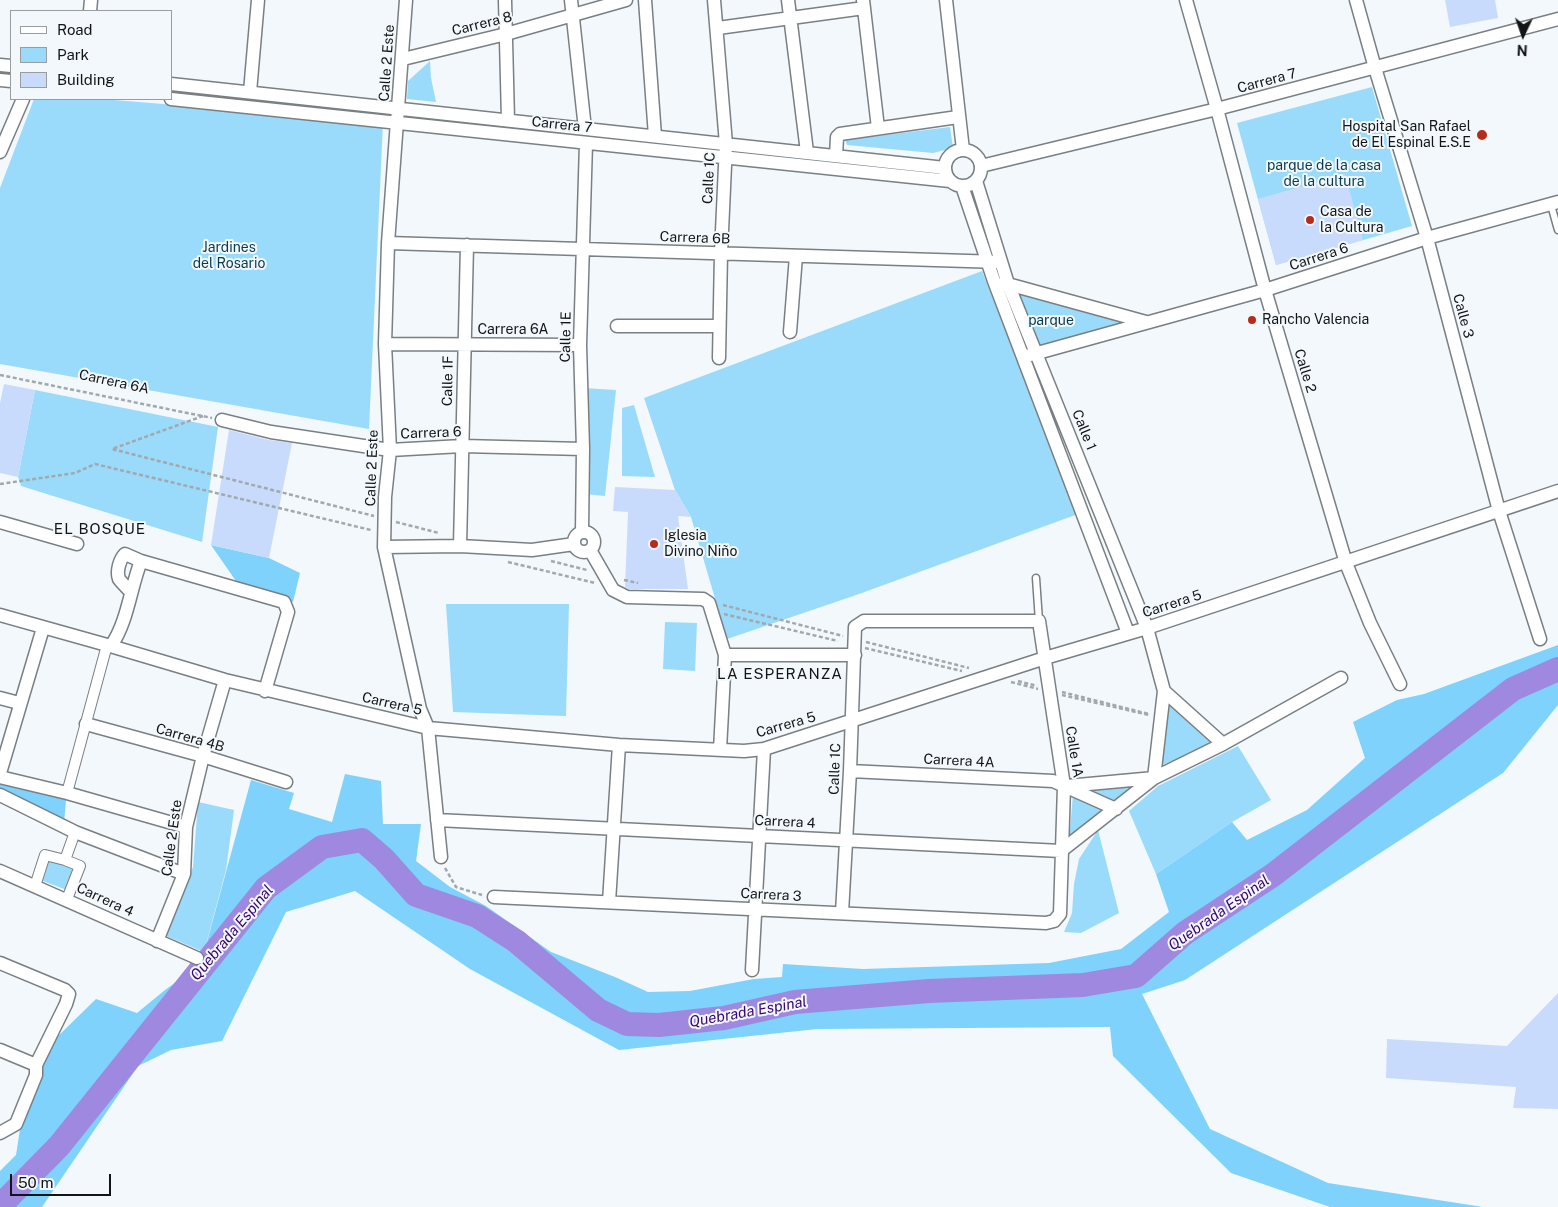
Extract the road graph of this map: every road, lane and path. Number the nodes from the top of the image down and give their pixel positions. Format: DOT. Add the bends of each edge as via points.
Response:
graph roads {
  1 [pos="258,0"];
  2 [pos="406,0"];
  3 [pos="505,0"];
  4 [pos="571,0"];
  5 [pos="626,0"];
  6 [pos="644,0"];
  7 [pos="714,0"];
  8 [pos="788,0"];
  9 [pos="946,0"];
  10 [pos="1186,0"];
  11 [pos="1356,0"];
  12 [pos="863,4"];
  13 [pos="573,14"];
  14 [pos="790,18"];
  15 [pos="1558,19"];
  16 [pos="718,28"];
  17 [pos="506,34"];
  18 [pos="403,59"];
  19 [pos="1375,68"];
  20 [pos="172,84"];
  21 [pos="250,92"];
  22 [pos="172,98"];
  23 [pos="23,100"];
  24 [pos="399,108"];
  25 [pos="1217,109"];
  26 [pos="958,118"];
  27 [pos="508,120"];
  28 [pos="398,123"];
  29 [pos="585,128"];
  30 [pos="878,128"];
  31 [pos="655,136"];
  32 [pos="586,143"];
  33 [pos="726,144"];
  34 [pos="963,150"];
  35 [pos="0,152"];
  36 [pos="807,152"];
  37 [pos="836,156"];
  38 [pos="726,158"];
  39 [pos="981,166"];
  40 [pos="945,168"];
  41 [pos="950,181"];
  42 [pos="976,181"];
  43 [pos="962,186"];
  44 [pos="1554,203"];
  45 [pos="1558,230"];
  46 [pos="1427,238"];
  47 [pos="388,243"];
  48 [pos="467,245"];
  49 [pos="583,249"];
  50 [pos="721,254"];
  51 [pos="796,256"];
  52 [pos="994,262"];
  53 [pos="994,281"];
  54 [pos="1008,284"];
  55 [pos="1265,290"];
  56 [pos="1146,322"];
  57 [pos="617,326"];
  58 [pos="719,326"];
  59 [pos="790,332"];
  60 [pos="385,344"];
  61 [pos="464,344"];
  62 [pos="580,345"];
  63 [pos="1037,354"];
  64 [pos="1024,357"];
  65 [pos="719,358"];
  66 [pos="0,374"];
  67 [pos="222,420"];
  68 [pos="462,446"];
  69 [pos="583,449"];
  70 [pos="390,450"];
  71 [pos="1558,491"];
  72 [pos="1499,511"];
  73 [pos="0,522"];
  74 [pos="582,532"];
  75 [pos="76,544"];
  76 [pos="574,544"];
  77 [pos="460,546"];
  78 [pos="384,547"];
  79 [pos="590,550"];
  80 [pos="141,561"];
  81 [pos="1346,563"];
  82 [pos="1036,578"];
  83 [pos="131,592"];
  84 [pos="0,615"];
  85 [pos="1039,621"];
  86 [pos="43,628"];
  87 [pos="1147,628"];
  88 [pos="1128,633"];
  89 [pos="1540,639"];
  90 [pos="109,645"];
  91 [pos="856,654"];
  92 [pos="725,655"];
  93 [pos="1044,658"];
  94 [pos="1341,678"];
  95 [pos="225,680"];
  96 [pos="1400,684"];
  97 [pos="265,691"];
  98 [pos="1164,691"];
  99 [pos="0,698"];
  100 [pos="20,703"];
  101 [pos="851,721"];
  102 [pos="86,724"];
  103 [pos="428,728"];
  104 [pos="1223,744"];
  105 [pos="619,745"];
  106 [pos="764,749"];
  107 [pos="720,750"];
  108 [pos="203,756"];
  109 [pos="850,771"];
  110 [pos="0,773"];
  111 [pos="0,777"];
  112 [pos="1154,778"];
  113 [pos="286,782"];
  114 [pos="1064,786"];
  115 [pos="67,793"];
  116 [pos="0,795"];
  117 [pos="1116,809"];
  118 [pos="437,820"];
  119 [pos="186,827"];
  120 [pos="614,829"];
  121 [pos="75,832"];
  122 [pos="759,836"];
  123 [pos="846,840"];
  124 [pos="1062,851"];
  125 [pos="441,858"];
  126 [pos="64,860"];
  127 [pos="0,871"];
  128 [pos="184,874"];
  129 [pos="35,886"];
  130 [pos="494,897"];
  131 [pos="67,900"];
  132 [pos="610,902"];
  133 [pos="755,909"];
  134 [pos="842,913"];
  135 [pos="1046,923"];
  136 [pos="157,941"];
  137 [pos="197,958"];
  138 [pos="0,963"];
  139 [pos="752,970"];
  140 [pos="0,1050"];
  141 [pos="36,1065"];
  142 [pos="0,1133"];
  1 -- 21 [label="street"];
  2 -- 18 [label="street, Calle 2 Este"];
  3 -- 17 [label="street"];
  4 -- 13 [label="street"];
  5 -- 13 [label="street, Carrera 8"];
  6 -- 31 [label="street"];
  7 -- 16 [label="street, Calle 1C"];
  8 -- 14 [label="street"];
  9 -- 26 [label="street"];
  10 -- 25 [label="street, Calle 2"];
  11 -- 19 [label="street, Calle 3"];
  12 -- 14 [label="street"];
  12 -- 30 [label="street"];
  13 -- 17 [label="street, Carrera 8"];
  13 -- 29 [label="street"];
  14 -- 16 [label="street"];
  14 -- 36 [label="street"];
  15 -- 19 [label="street, Carrera 7"];
  16 -- 33 [label="street, Calle 1C"];
  17 -- 18 [label="street, Carrera 8"];
  17 -- 27 [label="street"];
  18 -- 24 [label="street, Calle 2 Este"];
  19 -- 25 [label="street, Carrera 7"];
  19 -- 46 [label="street, Calle 3"];
  20 -- 21 [label="street, Carrera 7"];
  21 -- 24 [label="street, Carrera 7"];
  22 -- 28 [label="street, Carrera 7"];
  23 -- 35 [label="street"];
  24 -- 27 [label="street, Carrera 7"];
  24 -- 28 [label="street, Calle 2 Este"];
  25 -- 39 [label="street, Carrera 7"];
  25 -- 55 [label="street, Calle 2"];
  26 -- 30 [label="street"];
  26 -- 34 [label="street"];
  27 -- 29 [label="street, Carrera 7"];
  28 -- 32 [label="street, Carrera 7"];
  28 -- 47 [label="street, Calle 2 Este"];
  29 -- 31 [label="street, Carrera 7"];
  30 -- 37 [label="street" via="838,135"];
  31 -- 33 [label="street, Carrera 7"];
  32 -- 38 [label="street, Carrera 7"];
  32 -- 49 [label="street, Calle 1E"];
  33 -- 36 [label="street, Carrera 7"];
  33 -- 38 [label="street, Calle 1C"];
  34 -- 39 [label="street" via="978,158"];
  34 -- 40 [label="street" via="950,155"];
  36 -- 37 [label="street, Carrera 7"];
  37 -- 40 [label="street, Carrera 7"];
  38 -- 41 [label="street, Carrera 7"];
  38 -- 50 [label="street, Calle 1C"];
  39 -- 42 [label="street"];
  40 -- 41 [label="street"];
  41 -- 43 [label="street"];
  42 -- 43 [label="street"];
  42 -- 52 [label="street, Calle 1"];
  43 -- 52 [label="street, Calle 1"];
  44 -- 45 [label="lane"];
  44 -- 46 [label="street, Carrera 6"];
  46 -- 55 [label="street, Carrera 6"];
  46 -- 72 [label="street, Calle 3"];
  47 -- 48 [label="street, Carrera 6B"];
  47 -- 60 [label="street, Calle 2 Este"];
  48 -- 49 [label="street, Carrera 6B"];
  48 -- 61 [label="street, Calle 1F"];
  49 -- 50 [label="street, Carrera 6B"];
  49 -- 62 [label="street, Calle 1E"];
  50 -- 51 [label="street, Carrera 6B"];
  50 -- 58 [label="street, Calle 1C"];
  51 -- 52 [label="street, Carrera 6B"];
  51 -- 59 [label="street"];
  52 -- 53 [label="street, Calle 1"];
  52 -- 54 [label="street, Calle 1"];
  53 -- 54 [label="street"];
  53 -- 64 [label="street, Calle 1"];
  54 -- 56 [label="street"];
  54 -- 63 [label="street, Calle 1"];
  55 -- 56 [label="street, Carrera 6"];
  55 -- 81 [label="street, Calle 2"];
  56 -- 63 [label="street, Carrera 6"];
  57 -- 58 [label="street"];
  58 -- 65 [label="street, Calle 1C"];
  60 -- 61 [label="street, Carrera 6A"];
  60 -- 70 [label="street, Calle 2 Este"];
  61 -- 62 [label="street, Carrera 6A"];
  61 -- 68 [label="street, Calle 1F"];
  62 -- 69 [label="street, Calle 1E"];
  63 -- 64 [label="street, Carrera 6"];
  63 -- 87 [label="street, Calle 1"];
  64 -- 88 [label="street, Calle 1"];
  66 -- 67 [label="path, Carrera 6A"];
  67 -- 70 [label="street, Carrera 6" via="271,432"];
  68 -- 69 [label="street, Carrera 6"];
  68 -- 70 [label="street, Carrera 6"];
  68 -- 77 [label="street, Calle 1F"];
  69 -- 74 [label="street, Calle 1E"];
  70 -- 78 [label="street, Calle 2 Este"];
  71 -- 72 [label="street, Carrera 5"];
  72 -- 81 [label="street, Carrera 5"];
  72 -- 89 [label="street, Calle 3"];
  73 -- 75 [label="street"];
  74 -- 76 [label="street" via="574,538"];
  74 -- 79 [label="street" via="593,538"];
  76 -- 77 [label="street" via="532,550"];
  76 -- 79 [label="street" via="580,552"];
  77 -- 78 [label="street"];
  78 -- 103 [label="street, Calle 2 Este" via="420,709"];
  79 -- 92 [label="street" via="613,590 627,597 703,599 709,603"];
  80 -- 83 [label="street"];
  80 -- 83 [label="street" via="125,554 121,558 119,578"];
  80 -- 97 [label="street" via="284,602 288,612"];
  81 -- 87 [label="street, Carrera 5"];
  81 -- 96 [label="street, Calle 2" via="1370,623"];
  82 -- 85 [label="lane, Calle 1A"];
  83 -- 90 [label="street" via="121,628"];
  84 -- 86 [label="street, Carrera 5"];
  85 -- 91 [label="street, Calle 1C" via="864,621 855,627"];
  85 -- 93 [label="street, Calle 1A"];
  86 -- 90 [label="street, Carrera 5"];
  86 -- 100 [label="street"];
  87 -- 88 [label="street, Carrera 5"];
  87 -- 98 [label="street, Calle 1"];
  88 -- 93 [label="street, Carrera 5"];
  90 -- 95 [label="street, Carrera 5"];
  90 -- 102 [label="street"];
  91 -- 92 [label="street"];
  91 -- 101 [label="street, Calle 1C"];
  92 -- 107 [label="street"];
  93 -- 101 [label="street, Carrera 5"];
  93 -- 114 [label="street, Calle 1A"];
  94 -- 104 [label="street"];
  95 -- 97 [label="street, Carrera 5"];
  95 -- 108 [label="street, Calle 2 Este"];
  97 -- 103 [label="street, Carrera 5"];
  98 -- 104 [label="street"];
  98 -- 112 [label="street, Calle 1"];
  99 -- 100 [label="street"];
  100 -- 110 [label="street"];
  101 -- 106 [label="street, Carrera 5"];
  101 -- 109 [label="street, Calle 1C"];
  102 -- 108 [label="street, Carrera 4B"];
  102 -- 115 [label="street"];
  103 -- 105 [label="street, Carrera 5"];
  103 -- 118 [label="street, Calle 2 Este"];
  104 -- 112 [label="street"];
  105 -- 107 [label="street, Carrera 5"];
  105 -- 120 [label="street"];
  106 -- 107 [label="street, Carrera 5" via="744,752"];
  106 -- 122 [label="street"];
  108 -- 113 [label="street, Carrera 4B"];
  108 -- 119 [label="street, Calle 2 Este"];
  109 -- 114 [label="street, Carrera 4A" via="1052,781"];
  109 -- 123 [label="street, Calle 1C"];
  111 -- 115 [label="street"];
  112 -- 114 [label="street, Carrera 4A"];
  112 -- 117 [label="street"];
  114 -- 117 [label="street, Carrera 4A"];
  114 -- 124 [label="street, Calle 1A"];
  115 -- 119 [label="street"];
  116 -- 121 [label="street"];
  117 -- 124 [label="street"];
  118 -- 120 [label="street, Carrera 4"];
  118 -- 125 [label="street, Calle 2 Este"];
  119 -- 128 [label="street, Calle 2 Este"];
  120 -- 122 [label="street, Carrera 4"];
  120 -- 132 [label="street"];
  121 -- 126 [label="street"];
  121 -- 128 [label="street"];
  122 -- 123 [label="street, Carrera 4"];
  122 -- 133 [label="street"];
  123 -- 124 [label="street, Carrera 4"];
  123 -- 134 [label="street, Calle 1C"];
  124 -- 135 [label="street, Calle 1A" via="1060,914 1054,921"];
  125 -- 130 [label="path" via="456,888"];
  126 -- 129 [label="street" via="45,855"];
  126 -- 131 [label="street" via="80,866"];
  127 -- 129 [label="street, Carrera 4"];
  128 -- 136 [label="street, Calle 2 Este"];
  129 -- 131 [label="street, Carrera 4"];
  130 -- 132 [label="street, Carrera 3"];
  131 -- 136 [label="street, Carrera 4"];
  132 -- 133 [label="street, Carrera 3"];
  133 -- 134 [label="street, Carrera 3"];
  133 -- 139 [label="street"];
  134 -- 135 [label="street, Carrera 3"];
  136 -- 137 [label="street, Carrera 4"];
  138 -- 141 [label="street" via="69,994"];
  140 -- 141 [label="street"];
  141 -- 142 [label="street" via="36,1075 16,1124"];
}
